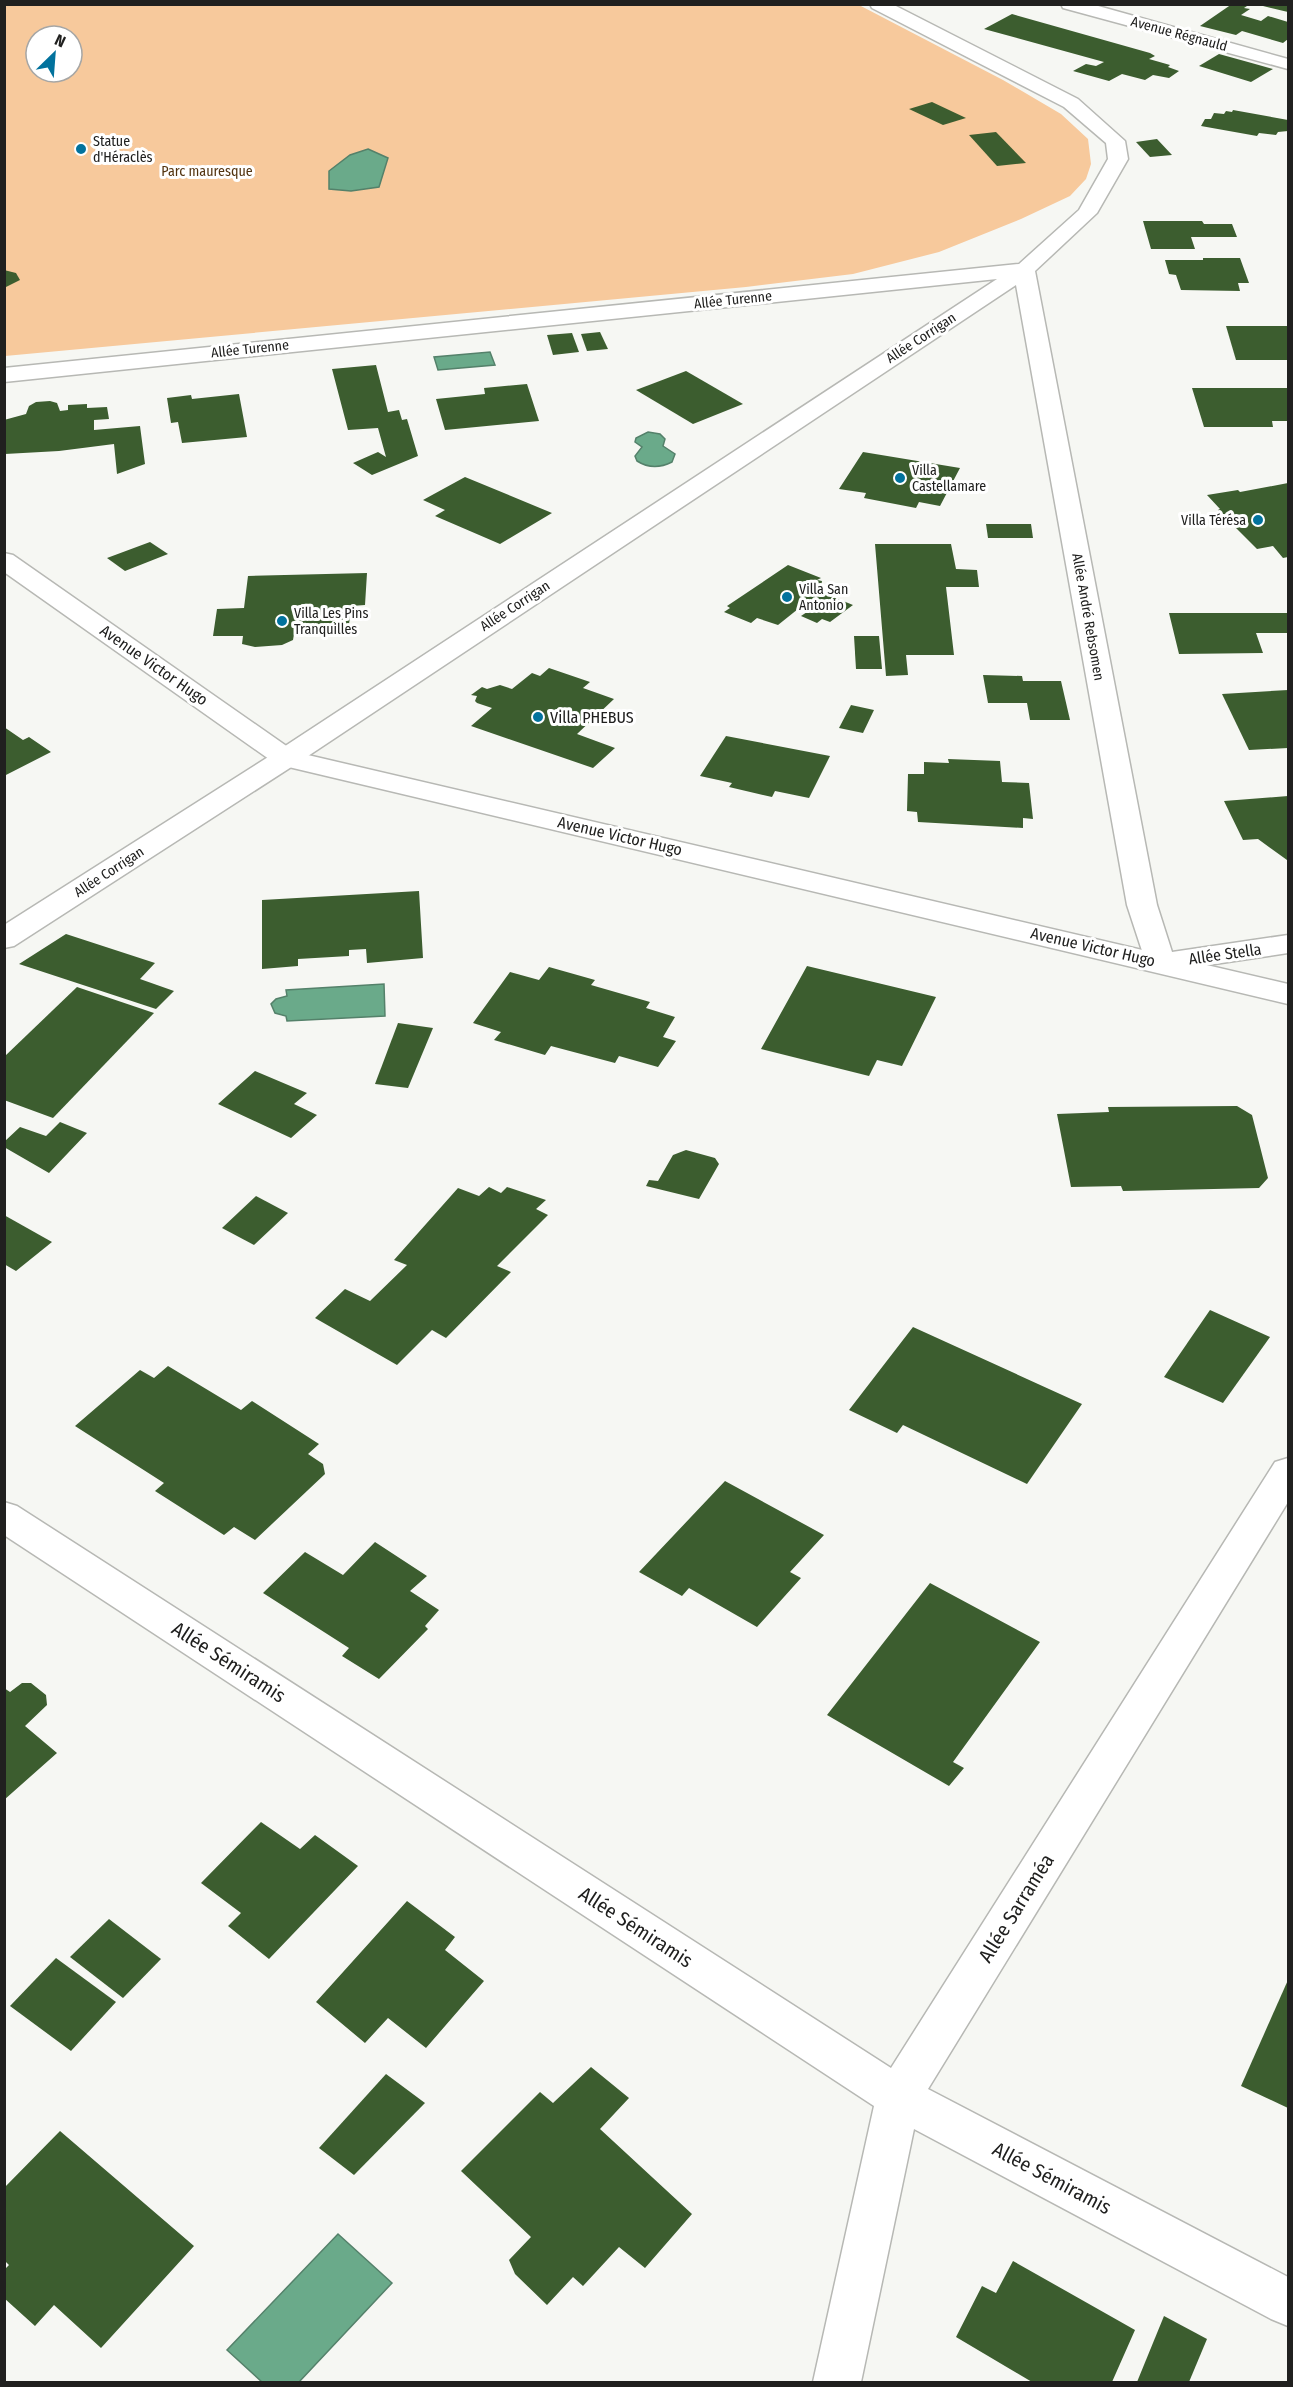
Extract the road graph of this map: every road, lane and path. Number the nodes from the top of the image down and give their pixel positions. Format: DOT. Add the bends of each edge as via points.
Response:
graph roads {
  1 [pos="878,4"];
  2 [pos="1069,4"];
  3 [pos="1288,64"];
  4 [pos="1024,270"];
  5 [pos="4,375"];
  6 [pos="4,560"];
  7 [pos="286,758"];
  8 [pos="4,939"];
  9 [pos="1288,944"];
  10 [pos="1161,963"];
  11 [pos="1288,994"];
  12 [pos="1288,1472"];
  13 [pos="4,1516"];
  14 [pos="898,2097"];
  15 [pos="1288,2302"];
  16 [pos="837,2382"];
  1 -- 4 [label="street" via="1071,103 1115,141 1118,159 1087,213"];
  2 -- 3 [label="street, Avenue Régnauld"];
  4 -- 5 [label="street, Allée Turenne"];
  4 -- 7 [label="street, Allée Corrigan"];
  4 -- 10 [label="street, Allée André Rebsomen" via="1142,905"];
  6 -- 7 [label="street, Avenue Victor Hugo"];
  7 -- 8 [label="street, Allée Corrigan"];
  7 -- 10 [label="street, Avenue Victor Hugo"];
  9 -- 10 [label="street, Allée Stella"];
  10 -- 11 [label="street, Avenue Victor Hugo"];
  12 -- 14 [label="street, Allée Sarraméa"];
  13 -- 14 [label="street, Allée Sémiramis"];
  14 -- 15 [label="street, Allée Sémiramis"];
  14 -- 16 [label="street, Allée Sarraméa"];
}
